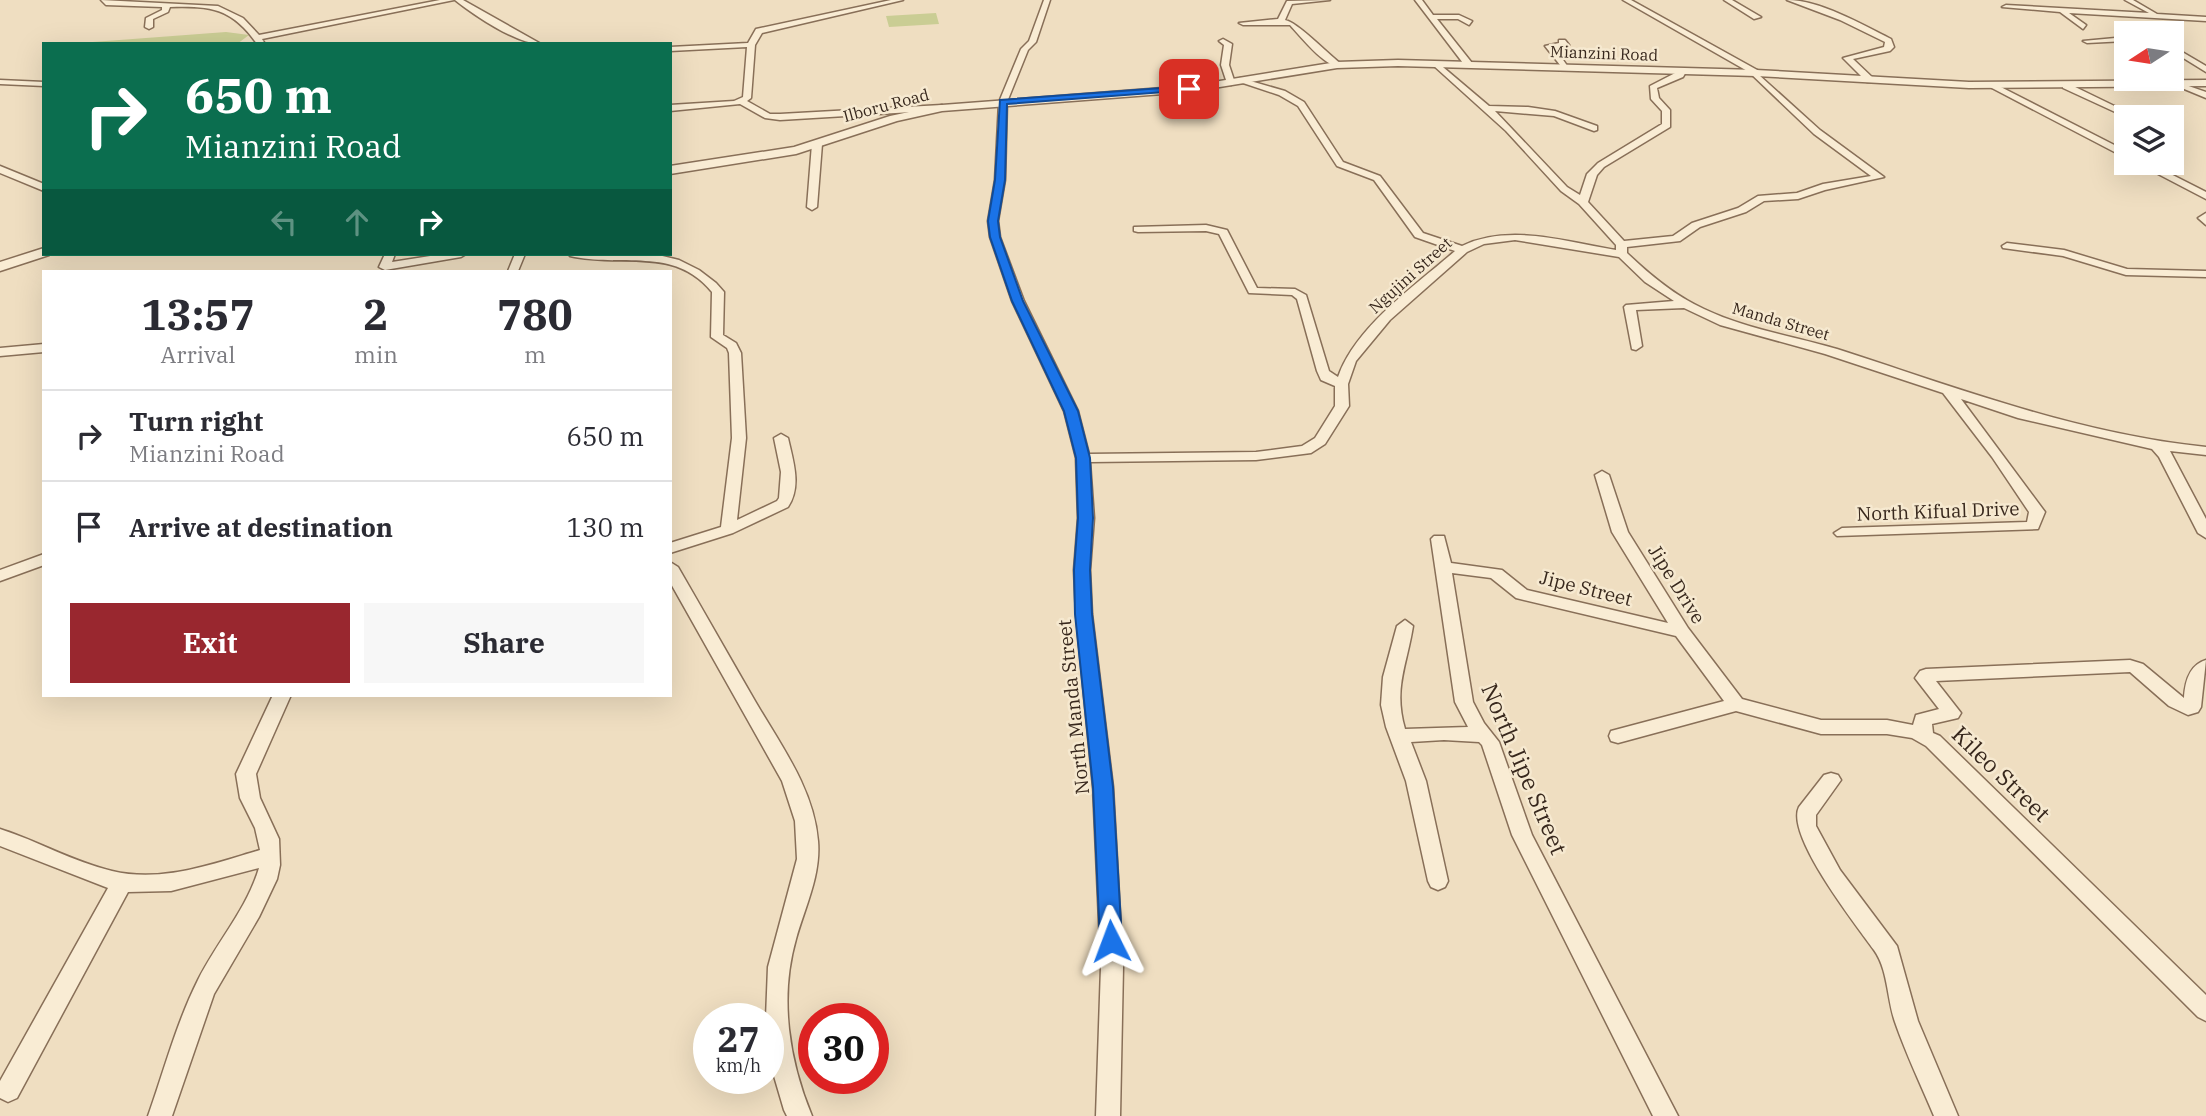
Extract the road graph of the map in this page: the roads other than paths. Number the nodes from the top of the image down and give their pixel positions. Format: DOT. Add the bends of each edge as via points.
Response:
graph roads {
  1 [pos="104,0"];
  2 [pos="451,0"];
  3 [pos="458,0"];
  4 [pos="900,0"];
  5 [pos="1047,0"];
  6 [pos="1329,0"];
  7 [pos="1418,0"];
  8 [pos="1626,0"];
  9 [pos="1727,0"];
  10 [pos="1790,0"];
  11 [pos="2020,0"];
  12 [pos="2128,0"];
  13 [pos="166,5"];
  14 [pos="2006,7"];
  15 [pos="1335,9"];
  16 [pos="2039,9"];
  17 [pos="2061,10"];
  18 [pos="2161,16"];
  19 [pos="1430,17"];
  20 [pos="1757,17"];
  21 [pos="2206,19"];
  22 [pos="1281,21"];
  23 [pos="1243,23"];
  24 [pos="1469,23"];
  25 [pos="149,27"];
  26 [pos="2083,27"];
  27 [pos="2114,40"];
  28 [pos="259,41"];
  29 [pos="1223,41"];
  30 [pos="2087,41"];
  31 [pos="532,42"];
  32 [pos="1562,42"];
  33 [pos="751,45"];
  34 [pos="672,49"];
  35 [pos="2184,56"];
  36 [pos="1437,64"];
  37 [pos="1337,65"];
  38 [pos="1469,65"];
  39 [pos="1567,68"];
  40 [pos="2206,70"];
  41 [pos="1684,72"];
  42 [pos="1754,73"];
  43 [pos="1870,80"];
  44 [pos="0,82"];
  45 [pos="1237,82"];
  46 [pos="2206,83"];
  47 [pos="42,84"];
  48 [pos="2184,84"];
  49 [pos="1993,85"];
  50 [pos="2114,85"];
  51 [pos="2066,86"];
  52 [pos="2184,86"];
  53 [pos="2206,95"];
  54 [pos="741,102"];
  55 [pos="1003,102"];
  56 [pos="672,108"];
  57 [pos="942,108"];
  58 [pos="2114,108"];
  59 [pos="1486,109"];
  60 [pos="1594,128"];
  61 [pos="817,144"];
  62 [pos="2114,149"];
  63 [pos="0,170"];
  64 [pos="672,170"];
  65 [pos="2165,175"];
  66 [pos="42,187"];
  67 [pos="2206,196"];
  68 [pos="1583,202"];
  69 [pos="812,207"];
  70 [pos="2206,216"];
  71 [pos="2206,222"];
  72 [pos="1138,229"];
  73 [pos="2007,246"];
  74 [pos="1622,249"];
  75 [pos="1463,250"];
  76 [pos="42,253"];
  77 [pos="389,256"];
  78 [pos="449,256"];
  79 [pos="583,256"];
  80 [pos="0,267"];
  81 [pos="2206,274"];
  82 [pos="1686,304"];
  83 [pos="1636,346"];
  84 [pos="42,348"];
  85 [pos="0,352"];
  86 [pos="1342,384"];
  87 [pos="1945,387"];
  88 [pos="781,438"];
  89 [pos="2157,446"];
  90 [pos="2206,451"];
  91 [pos="1083,458"];
  92 [pos="1602,475"];
  93 [pos="727,530"];
  94 [pos="1842,533"];
  95 [pos="2206,533"];
  96 [pos="1439,538"];
  97 [pos="672,547"];
  98 [pos="42,560"];
  99 [pos="1445,567"];
  100 [pos="672,571"];
  101 [pos="0,576"];
  102 [pos="1405,626"];
  103 [pos="1682,632"];
  104 [pos="2206,666"];
  105 [pos="281,697"];
  106 [pos="1736,704"];
  107 [pos="1485,735"];
  108 [pos="1401,736"];
  109 [pos="1618,736"];
  110 [pos="1924,736"];
  111 [pos="1831,780"];
  112 [pos="0,836"];
  113 [pos="270,856"];
  114 [pos="123,881"];
  115 [pos="1438,881"];
  116 [pos="2206,1010"];
  117 [pos="8,1090"];
  118 [pos="160,1116"];
  119 [pos="800,1116"];
  120 [pos="1108,1116"];
  121 [pos="1666,1116"];
  122 [pos="1946,1116"];
  1 -- 13 [label="street"];
  2 -- 28 [label="street"];
  3 -- 31 [label="street"];
  4 -- 33 [label="street" via="768,27 759,31"];
  5 -- 55 [label="street"];
  6 -- 15 [label="street"];
  6 -- 22 [label="street" via="1289,2"];
  7 -- 19 [label="street"];
  8 -- 42 [label="street"];
  9 -- 20 [label="street"];
  10 -- 43 [label="street" via="1843,18 1888,41 1886,49 1847,58"];
  11 -- 16 [label="street"];
  12 -- 18 [label="street"];
  13 -- 25 [label="street" via="166,11 150,18"];
  13 -- 28 [label="street" via="210,5 240,19"];
  14 -- 16 [label="street"];
  16 -- 17 [label="street"];
  17 -- 18 [label="street"];
  17 -- 26 [label="street"];
  18 -- 21 [label="street"];
  19 -- 24 [label="street" via="1460,17"];
  19 -- 38 [label="street"];
  22 -- 23 [label="street"];
  22 -- 37 [label="street" via="1292,23"];
  27 -- 30 [label="street"];
  29 -- 45 [label="street" via="1228,44 1225,65"];
  32 -- 39 [label="street" via="1564,45 1549,46"];
  33 -- 34 [label="street"];
  33 -- 54 [label="street" via="749,92"];
  35 -- 40 [label="street"];
  36 -- 37 [label="street, Mianzini Road"];
  36 -- 38 [label="street, Mianzini Road"];
  36 -- 59 [label="street, Manda Street"];
  37 -- 45 [label="street, Mianzini Road"];
  38 -- 39 [label="street, Mianzini Road"];
  39 -- 41 [label="street, Mianzini Road"];
  41 -- 42 [label="street, Mianzini Road"];
  41 -- 68 [label="street" via="1653,88 1655,99 1666,110 1667,125 1601,165 1592,174"];
  42 -- 43 [label="street, Mianzini Road"];
  42 -- 74 [label="street, Ngujini Street" via="1816,132 1879,177 1798,196 1762,198 1742,210 1696,225 1676,239"];
  43 -- 49 [label="street, Mianzini Road"];
  44 -- 47 [label="street"];
  45 -- 55 [label="street, Mianzini Road"];
  45 -- 75 [label="street" via="1282,93 1301,104 1340,164 1377,178 1419,235"];
  46 -- 48 [label="street, Mianzini Road"];
  49 -- 51 [label="street, Mianzini Road"];
  49 -- 62 [label="street"];
  50 -- 51 [label="street, Mianzini Road"];
  51 -- 58 [label="street"];
  52 -- 53 [label="street"];
  54 -- 56 [label="street"];
  54 -- 57 [label="street" via="780,117"];
  55 -- 57 [label="street, Ilboru Road"];
  55 -- 91 [label="street, North Manda Street" via="995,237 1017,301 1071,411"];
  57 -- 61 [label="street, Ilboru Road" via="894,118"];
  59 -- 60 [label="street" via="1530,108"];
  59 -- 68 [label="street, Manda Street" via="1564,189"];
  61 -- 64 [label="street, Ilboru Road"];
  61 -- 69 [label="street"];
  63 -- 66 [label="street"];
  65 -- 67 [label="street"];
  68 -- 74 [label="street, Manda Street"];
  70 -- 71 [label="street"];
  72 -- 86 [label="street" via="1223,232 1253,290 1295,292 1302,297 1323,371"];
  73 -- 81 [label="street" via="2070,254 2126,272"];
  74 -- 75 [label="street, Ngujini Street" via="1515,237 1481,241"];
  74 -- 82 [label="street, Manda Street" via="1649,280"];
  75 -- 86 [label="street, Ngujini Street" via="1377,327 1350,360"];
  76 -- 80 [label="street"];
  77 -- 78 [label="street" via="385,267"];
  79 -- 93 [label="street" via="651,257 701,274 718,292 717,337 735,353 739,438"];
  82 -- 83 [label="street" via="1630,307"];
  82 -- 87 [label="street, Manda Street" via="1724,321"];
  84 -- 85 [label="street"];
  86 -- 91 [label="street, Ngujini Street" via="1342,406 1320,441 1306,450 1256,456"];
  87 -- 89 [label="street, Manda Street" via="2023,415"];
  87 -- 94 [label="street, North Kifual Drive" via="2032,503 2037,512 2033,526"];
  88 -- 93 [label="street" via="787,499"];
  89 -- 90 [label="street, Manda Street"];
  89 -- 95 [label="street"];
  91 -- 120 [label="street, North Manda Street" via="1084,614 1103,787 1112,967"];
  92 -- 103 [label="street, Jipe Drive" via="1620,532"];
  93 -- 97 [label="street"];
  96 -- 99 [label="street, North Jipe Street"];
  98 -- 101 [label="street"];
  99 -- 103 [label="street, Jipe Street" via="1496,573 1522,594"];
  99 -- 107 [label="street, North Jipe Street" via="1464,702"];
  100 -- 119 [label="street" via="791,780 801,809 807,863 780,954 776,990 778,1035 791,1103"];
  102 -- 108 [label="street" via="1390,695"];
  103 -- 106 [label="street, Jipe Drive"];
  104 -- 110 [label="street" via="2195,678 2192,707 2188,708 2130,666 1926,675 1952,713 1922,720"];
  105 -- 113 [label="street" via="246,774 245,786 270,837"];
  106 -- 109 [label="street"];
  106 -- 110 [label="street, Kileo Street" via="1821,727 1887,727"];
  107 -- 108 [label="street"];
  107 -- 121 [label="street, North Jipe Street" via="1522,835"];
  108 -- 115 [label="street"];
  110 -- 116 [label="street, Kileo Street"];
  111 -- 122 [label="street" via="1806,813 1806,826 1827,866 1889,953 1906,1021"];
  112 -- 114 [label="street"];
  113 -- 114 [label="street" via="170,882"];
  113 -- 118 [label="street" via="261,888 205,989"];
  114 -- 117 [label="street"];
}
